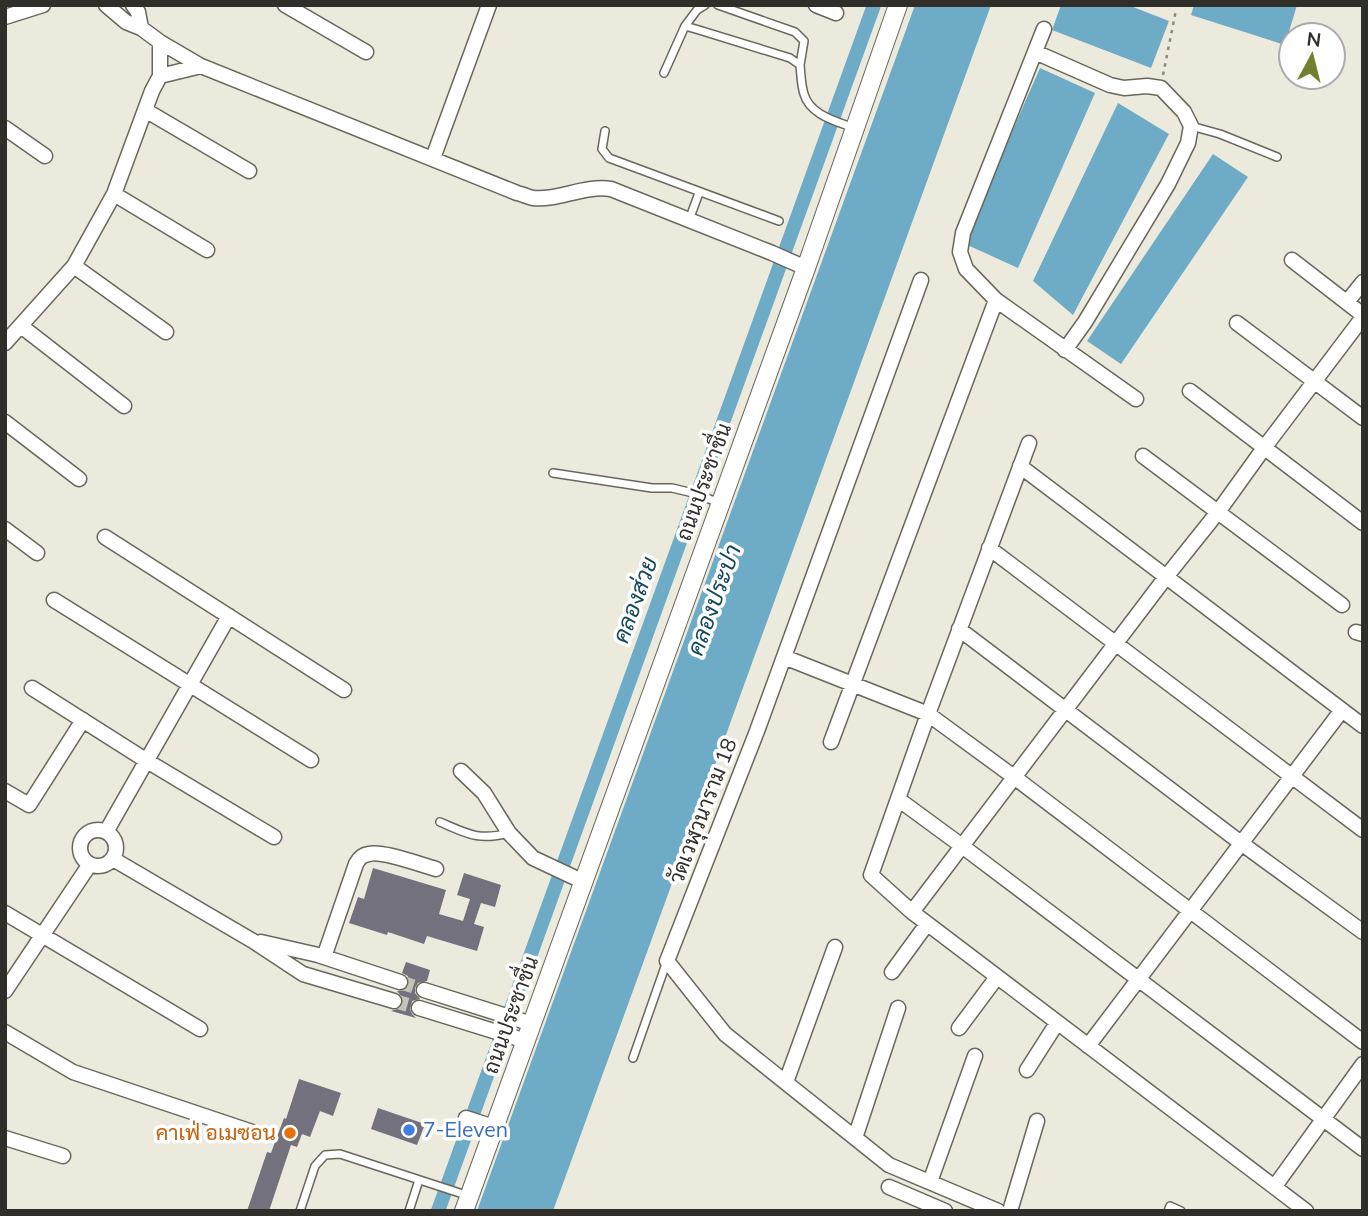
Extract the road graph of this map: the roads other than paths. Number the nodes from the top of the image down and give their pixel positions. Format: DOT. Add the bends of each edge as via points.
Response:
graph roads {
  1 [pos="43,5"];
  2 [pos="106,5"];
  3 [pos="133,5"];
  4 [pos="285,5"];
  5 [pos="489,5"];
  6 [pos="705,5"];
  7 [pos="718,5"];
  8 [pos="816,5"];
  9 [pos="898,5"];
  10 [pos="836,13"];
  11 [pos="5,17"];
  12 [pos="685,26"];
  13 [pos="141,28"];
  14 [pos="1044,29"];
  15 [pos="160,42"];
  16 [pos="366,52"];
  17 [pos="1034,52"];
  18 [pos="800,65"];
  19 [pos="201,66"];
  20 [pos="664,73"];
  21 [pos="160,76"];
  22 [pos="145,110"];
  23 [pos="1191,126"];
  24 [pos="5,128"];
  25 [pos="855,128"];
  26 [pos="605,131"];
  27 [pos="45,156"];
  28 [pos="1277,157"];
  29 [pos="433,158"];
  30 [pos="249,171"];
  31 [pos="699,193"];
  32 [pos="114,194"];
  33 [pos="689,221"];
  34 [pos="779,221"];
  35 [pos="207,250"];
  36 [pos="1292,260"];
  37 [pos="74,266"];
  38 [pos="806,268"];
  39 [pos="921,280"];
  40 [pos="1363,282"];
  41 [pos="996,300"];
  42 [pos="1347,302"];
  43 [pos="1363,316"];
  44 [pos="1237,323"];
  45 [pos="21,326"];
  46 [pos="166,332"];
  47 [pos="5,343"];
  48 [pos="1065,350"];
  49 [pos="1314,381"];
  50 [pos="1190,391"];
  51 [pos="1136,399"];
  52 [pos="124,406"];
  53 [pos="1363,418"];
  54 [pos="5,422"];
  55 [pos="1029,443"];
  56 [pos="1264,448"];
  57 [pos="1143,456"];
  58 [pos="1020,466"];
  59 [pos="553,473"];
  60 [pos="79,479"];
  61 [pos="721,504"];
  62 [pos="1218,512"];
  63 [pos="1363,523"];
  64 [pos="5,529"];
  65 [pos="105,537"];
  66 [pos="989,548"];
  67 [pos="37,552"];
  68 [pos="1166,577"];
  69 [pos="54,600"];
  70 [pos="1342,605"];
  71 [pos="229,616"];
  72 [pos="959,629"];
  73 [pos="1116,642"];
  74 [pos="784,657"];
  75 [pos="853,684"];
  76 [pos="191,685"];
  77 [pos="32,688"];
  78 [pos="344,690"];
  79 [pos="1065,709"];
  80 [pos="1342,710"];
  81 [pos="928,714"];
  82 [pos="83,720"];
  83 [pos="1363,726"];
  84 [pos="831,742"];
  85 [pos="311,760"];
  86 [pos="147,761"];
  87 [pos="461,771"];
  88 [pos="1292,776"];
  89 [pos="1014,777"];
  90 [pos="5,790"];
  91 [pos="898,799"];
  92 [pos="440,822"];
  93 [pos="1363,830"];
  94 [pos="106,832"];
  95 [pos="509,833"];
  96 [pos="274,837"];
  97 [pos="1241,843"];
  98 [pos="962,846"];
  99 [pos="113,859"];
  100 [pos="90,864"];
  101 [pos="436,869"];
  102 [pos="584,882"];
  103 [pos="1190,911"];
  104 [pos="912,912"];
  105 [pos="5,913"];
  106 [pos="927,924"];
  107 [pos="1363,932"];
  108 [pos="43,937"];
  109 [pos="253,941"];
  110 [pos="835,947"];
  111 [pos="324,957"];
  112 [pos="667,961"];
  113 [pos="892,972"];
  114 [pos="997,977"];
  115 [pos="1138,979"];
  116 [pos="400,982"];
  117 [pos="424,990"];
  118 [pos="5,991"];
  119 [pos="394,1001"];
  120 [pos="419,1008"];
  121 [pos="898,1008"];
  122 [pos="1057,1023"];
  123 [pos="959,1028"];
  124 [pos="200,1029"];
  125 [pos="5,1032"];
  126 [pos="529,1032"];
  127 [pos="1363,1042"];
  128 [pos="1087,1046"];
  129 [pos="975,1056"];
  130 [pos="633,1058"];
  131 [pos="1363,1065"];
  132 [pos="1027,1070"];
  133 [pos="786,1082"];
  134 [pos="466,1118"];
  135 [pos="1323,1119"];
  136 [pos="1037,1121"];
  137 [pos="491,1126"];
  138 [pos="252,1132"];
  139 [pos="855,1138"];
  140 [pos="5,1139"];
  141 [pos="1363,1149"];
  142 [pos="63,1156"];
  143 [pos="422,1181"];
  144 [pos="930,1182"];
  145 [pos="1275,1186"];
  146 [pos="889,1187"];
  147 [pos="467,1203"];
  148 [pos="300,1211"];
  149 [pos="409,1211"];
  150 [pos="945,1211"];
  151 [pos="999,1211"];
  152 [pos="1010,1211"];
  153 [pos="1168,1211"];
  154 [pos="1181,1211"];
  155 [pos="1306,1211"];
  1 -- 11 [label="street"];
  2 -- 13 [label="street"];
  3 -- 13 [label="street"];
  4 -- 16 [label="street"];
  5 -- 29 [label="street"];
  6 -- 12 [label="lane"];
  7 -- 18 [label="lane" via="795,32 804,41"];
  8 -- 10 [label="street"];
  9 -- 25 [label="street, ถนนประชาชื่น"];
  12 -- 18 [label="lane" via="781,54"];
  12 -- 20 [label="lane"];
  13 -- 15 [label="street"];
  14 -- 17 [label="street"];
  15 -- 19 [label="street"];
  15 -- 21 [label="street"];
  17 -- 23 [label="street" via="1110,86 1161,88"];
  17 -- 41 [label="street" via="963,233 960,252 966,269"];
  18 -- 25 [label="lane" via="807,103 821,115"];
  19 -- 21 [label="street"];
  19 -- 29 [label="street"];
  21 -- 22 [label="street"];
  22 -- 30 [label="street"];
  22 -- 32 [label="street"];
  23 -- 28 [label="lane"];
  23 -- 48 [label="street" via="1168,184"];
  24 -- 27 [label="street"];
  25 -- 38 [label="street, ถนนประชาชื่น"];
  26 -- 31 [label="lane" via="602,149 609,159"];
  29 -- 33 [label="street" via="533,198 598,187"];
  31 -- 33 [label="lane"];
  31 -- 34 [label="lane"];
  32 -- 35 [label="street"];
  32 -- 37 [label="street"];
  33 -- 38 [label="street"];
  36 -- 42 [label="street"];
  37 -- 45 [label="street"];
  37 -- 46 [label="street"];
  38 -- 61 [label="street, ถนนประชาชื่น"];
  39 -- 74 [label="street, วัดเวฬุวนาราม 18"];
  40 -- 42 [label="street"];
  41 -- 48 [label="street"];
  41 -- 75 [label="street"];
  42 -- 43 [label="street"];
  43 -- 49 [label="street"];
  44 -- 49 [label="street"];
  45 -- 47 [label="street"];
  45 -- 52 [label="street"];
  48 -- 51 [label="street"];
  49 -- 53 [label="street"];
  49 -- 56 [label="street"];
  50 -- 56 [label="street"];
  54 -- 60 [label="street"];
  55 -- 58 [label="street"];
  56 -- 62 [label="street"];
  56 -- 63 [label="street"];
  57 -- 62 [label="street"];
  58 -- 66 [label="street"];
  58 -- 68 [label="street"];
  59 -- 61 [label="lane" via="672,488"];
  61 -- 102 [label="street, ถนนประชาชื่น"];
  62 -- 68 [label="street"];
  62 -- 70 [label="street"];
  64 -- 67 [label="street"];
  65 -- 71 [label="street"];
  66 -- 72 [label="street"];
  66 -- 73 [label="street"];
  68 -- 73 [label="street"];
  68 -- 80 [label="street"];
  69 -- 76 [label="street"];
  71 -- 76 [label="street"];
  71 -- 78 [label="street"];
  72 -- 79 [label="street"];
  72 -- 81 [label="street"];
  73 -- 79 [label="street"];
  73 -- 88 [label="street"];
  74 -- 75 [label="street"];
  74 -- 112 [label="street, วัดเวฬุวนาราม 18"];
  75 -- 81 [label="street"];
  75 -- 84 [label="street"];
  76 -- 85 [label="street"];
  76 -- 86 [label="street"];
  77 -- 82 [label="street"];
  79 -- 89 [label="street"];
  79 -- 97 [label="street"];
  80 -- 83 [label="street"];
  80 -- 88 [label="street"];
  81 -- 89 [label="street"];
  81 -- 91 [label="street"];
  82 -- 86 [label="street"];
  82 -- 90 [label="street" via="29,805"];
  86 -- 94 [label="street"];
  86 -- 96 [label="street"];
  87 -- 95 [label="street" via="484,793"];
  88 -- 93 [label="street"];
  88 -- 97 [label="street"];
  89 -- 98 [label="street"];
  89 -- 103 [label="street"];
  91 -- 98 [label="street"];
  91 -- 104 [label="street" via="871,876"];
  92 -- 95 [label="lane" via="482,838"];
  94 -- 99 [label="street" via="116,847"];
  94 -- 100 [label="street" via="93,831 83,838 82,856"];
  95 -- 102 [label="street" via="533,858"];
  97 -- 103 [label="street"];
  97 -- 107 [label="street"];
  98 -- 104 [label="street"];
  98 -- 115 [label="street"];
  99 -- 100 [label="street" via="103,866"];
  99 -- 109 [label="street"];
  100 -- 108 [label="street"];
  101 -- 111 [label="street" via="382,854 360,857"];
  102 -- 126 [label="street, ถนนประชาชื่น"];
  103 -- 115 [label="street"];
  103 -- 127 [label="street"];
  104 -- 106 [label="street"];
  105 -- 108 [label="street"];
  106 -- 113 [label="street"];
  106 -- 114 [label="street"];
  108 -- 118 [label="street"];
  108 -- 124 [label="street"];
  109 -- 111 [label="street"];
  109 -- 119 [label="street" via="303,974"];
  110 -- 133 [label="street"];
  111 -- 116 [label="street"];
  112 -- 130 [label="lane"];
  112 -- 133 [label="street" via="725,1034"];
  114 -- 122 [label="street"];
  114 -- 123 [label="street"];
  115 -- 128 [label="street"];
  115 -- 135 [label="street"];
  117 -- 126 [label="street"];
  120 -- 126 [label="street"];
  121 -- 139 [label="street"];
  122 -- 128 [label="street"];
  122 -- 132 [label="street"];
  125 -- 138 [label="street" via="73,1073"];
  126 -- 137 [label="street, ถนนประชาชื่น"];
  128 -- 145 [label="street"];
  129 -- 144 [label="street"];
  131 -- 135 [label="street"];
  133 -- 139 [label="street"];
  134 -- 137 [label="street"];
  135 -- 141 [label="street"];
  135 -- 145 [label="street"];
  136 -- 152 [label="street"];
  137 -- 147 [label="street, ถนนประชาชื่น"];
  139 -- 144 [label="street" via="889,1165"];
  140 -- 142 [label="street"];
  143 -- 147 [label="lane" via="452,1190"];
  143 -- 148 [label="lane" via="340,1154 325,1155 315,1166"];
  143 -- 149 [label="lane"];
  144 -- 151 [label="street"];
  145 -- 155 [label="street"];
  146 -- 150 [label="street"];
  153 -- 154 [label="lane" via="1170,1206"];
}
